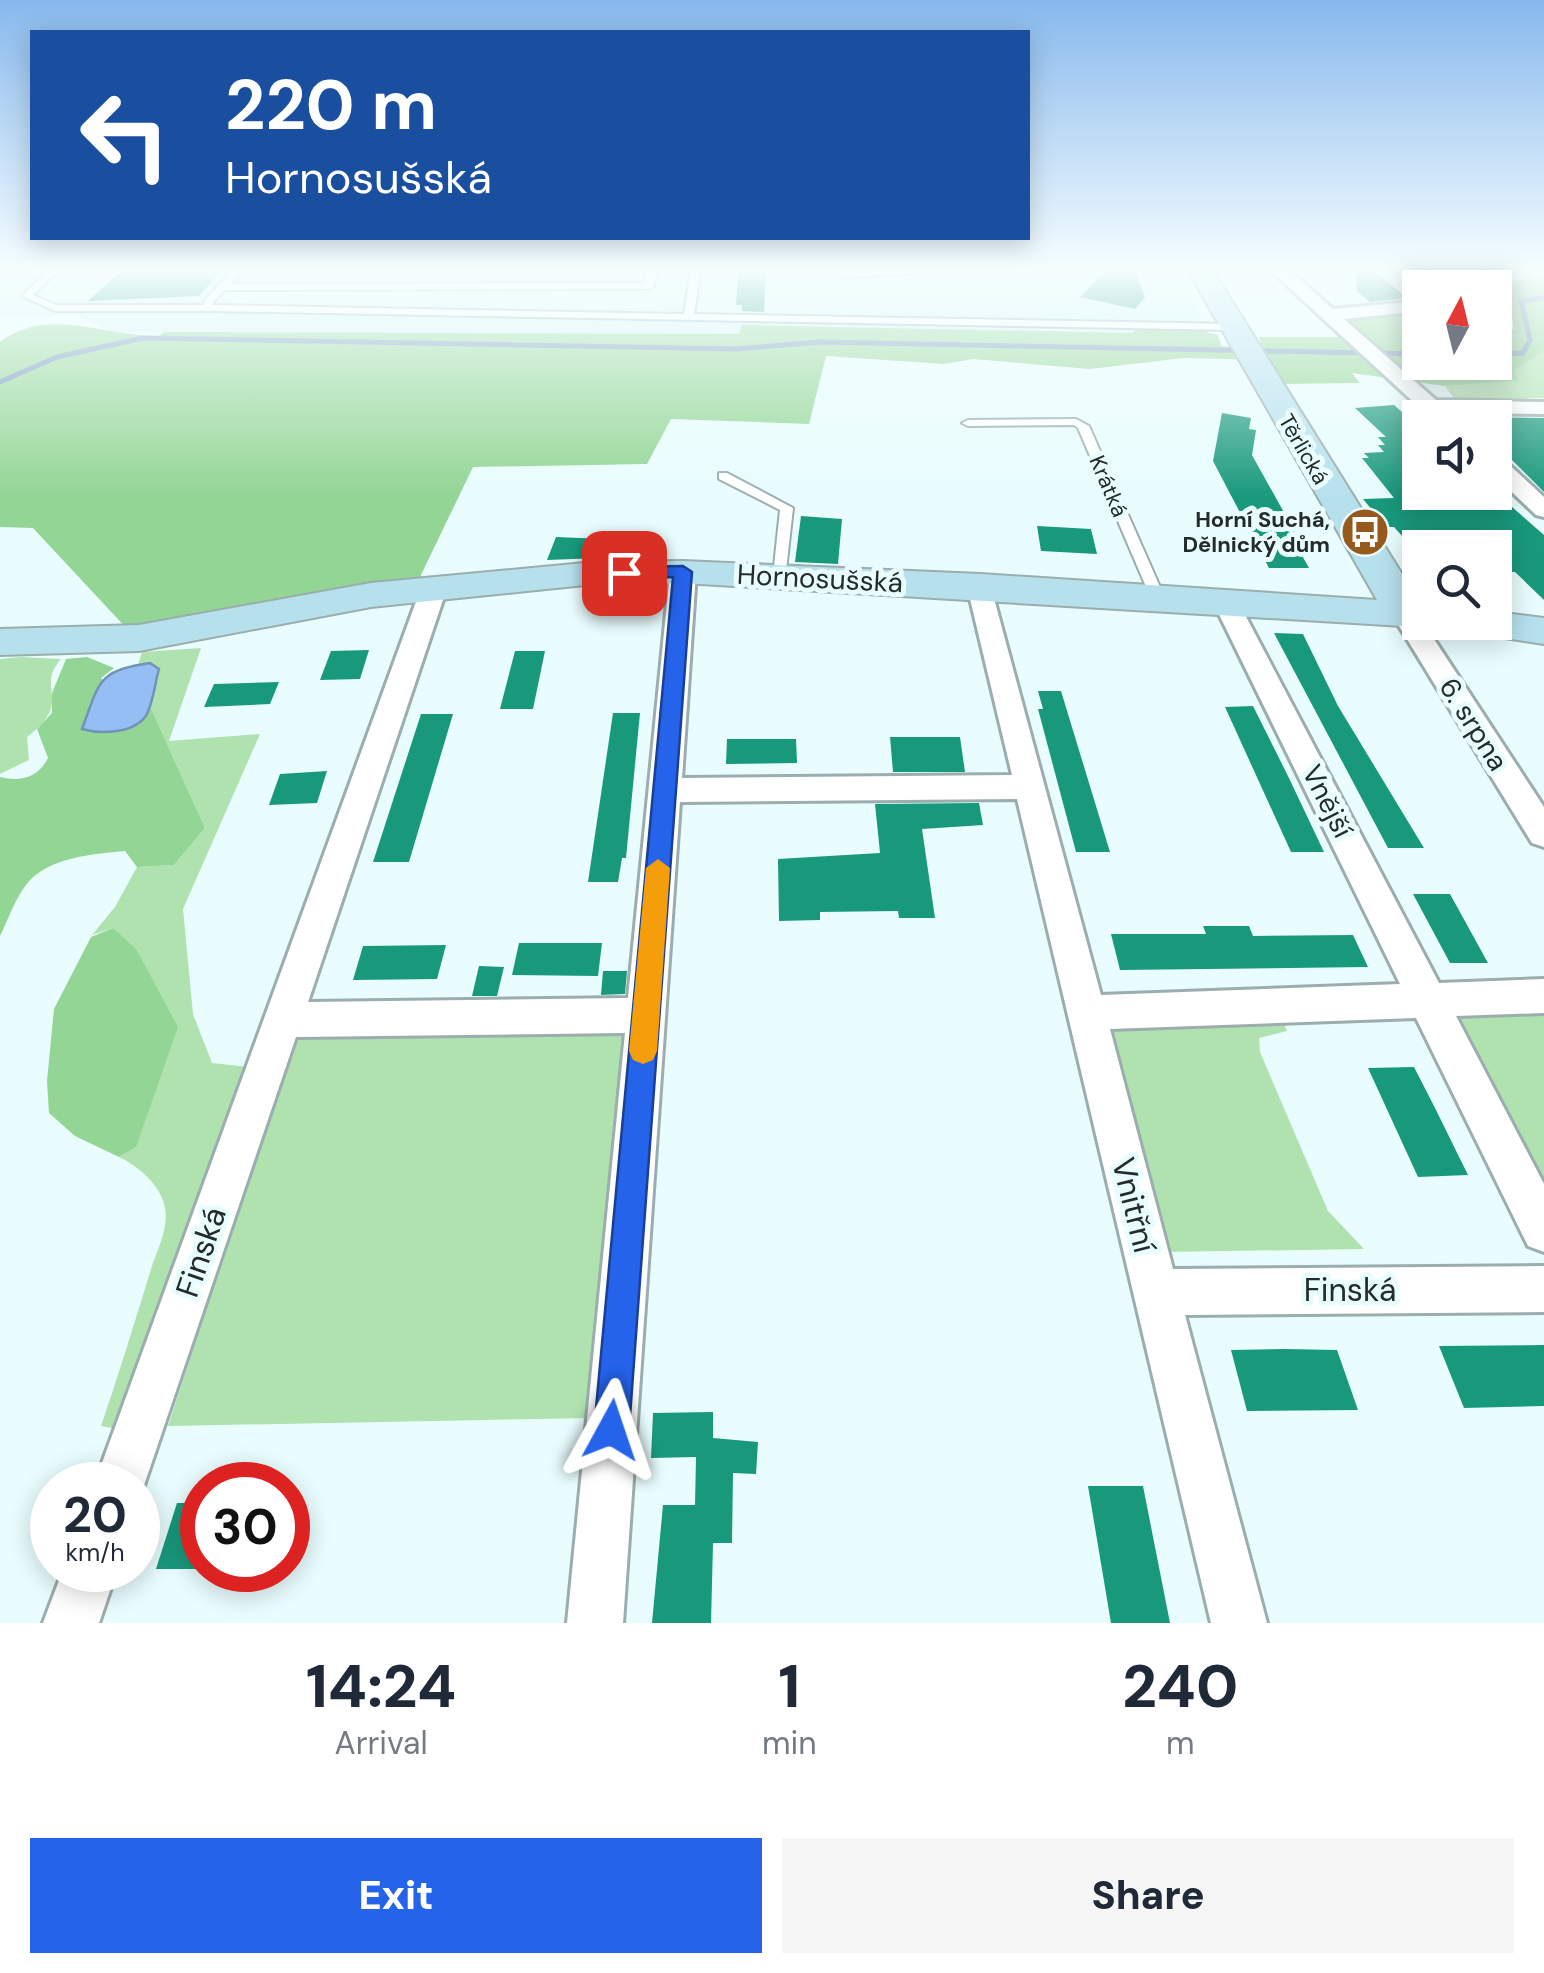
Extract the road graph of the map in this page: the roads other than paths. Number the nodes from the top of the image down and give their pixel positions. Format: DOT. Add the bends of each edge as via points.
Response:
graph roads {
  1 [pos="1184,345"];
  2 [pos="1242,345"];
  3 [pos="1359,345"];
  4 [pos="1244,348"];
  5 [pos="1424,400"];
  6 [pos="1544,408"];
  7 [pos="1512,409"];
  8 [pos="968,423"];
  9 [pos="723,476"];
  10 [pos="1512,480"];
  11 [pos="1544,510"];
  12 [pos="683,572"];
  13 [pos="780,576"];
  14 [pos="980,586"];
  15 [pos="434,588"];
  16 [pos="1157,596"];
  17 [pos="1402,598"];
  18 [pos="1225,600"];
  19 [pos="1402,613"];
  20 [pos="1512,626"];
  21 [pos="1544,630"];
  22 [pos="1428,640"];
  23 [pos="0,642"];
  24 [pos="1029,787"];
  25 [pos="665,790"];
  26 [pos="1544,834"];
  27 [pos="1544,996"];
  28 [pos="1430,1002"];
  29 [pos="646,1014"];
  30 [pos="1085,1014"];
  31 [pos="282,1020"];
  32 [pos="1544,1230"];
  33 [pos="1544,1289"];
  34 [pos="1156,1292"];
  35 [pos="128,1462"];
  36 [pos="83,1592"];
  37 [pos="72,1623"];
  38 [pos="596,1623"];
  39 [pos="1239,1623"];
  1 -- 4 [label="lane"];
  2 -- 4 [label="street, Těrlická"];
  3 -- 5 [label="street"];
  4 -- 17 [label="street, Těrlická"];
  6 -- 7 [label="street"];
  8 -- 16 [label="lane, Krátká" via="1083,426"];
  9 -- 13 [label="lane" via="787,508"];
  10 -- 11 [label="street"];
  12 -- 13 [label="street, Hornosušská"];
  12 -- 15 [label="street, Hornosušská"];
  12 -- 25 [label="street"];
  13 -- 14 [label="street, Hornosušská"];
  14 -- 16 [label="street, Hornosušská"];
  14 -- 24 [label="street, Vnitřní"];
  15 -- 23 [label="street, Hornosušská" via="295,606 138,638"];
  15 -- 31 [label="street, Finská"];
  16 -- 18 [label="street, Hornosušská"];
  18 -- 19 [label="street, Hornosušská"];
  18 -- 28 [label="street, Vnější"];
  20 -- 21 [label="street"];
  22 -- 26 [label="street, 6. srpna"];
  24 -- 25 [label="street"];
  24 -- 30 [label="street, Vnitřní"];
  25 -- 29 [label="street"];
  27 -- 28 [label="street"];
  28 -- 30 [label="street"];
  28 -- 32 [label="street, Vnější"];
  29 -- 31 [label="street"];
  29 -- 38 [label="street"];
  30 -- 34 [label="street, Vnitřní"];
  31 -- 35 [label="street, Finská"];
  33 -- 34 [label="street, Finská"];
  34 -- 39 [label="street, Vnitřní"];
  36 -- 37 [label="street"];
}
